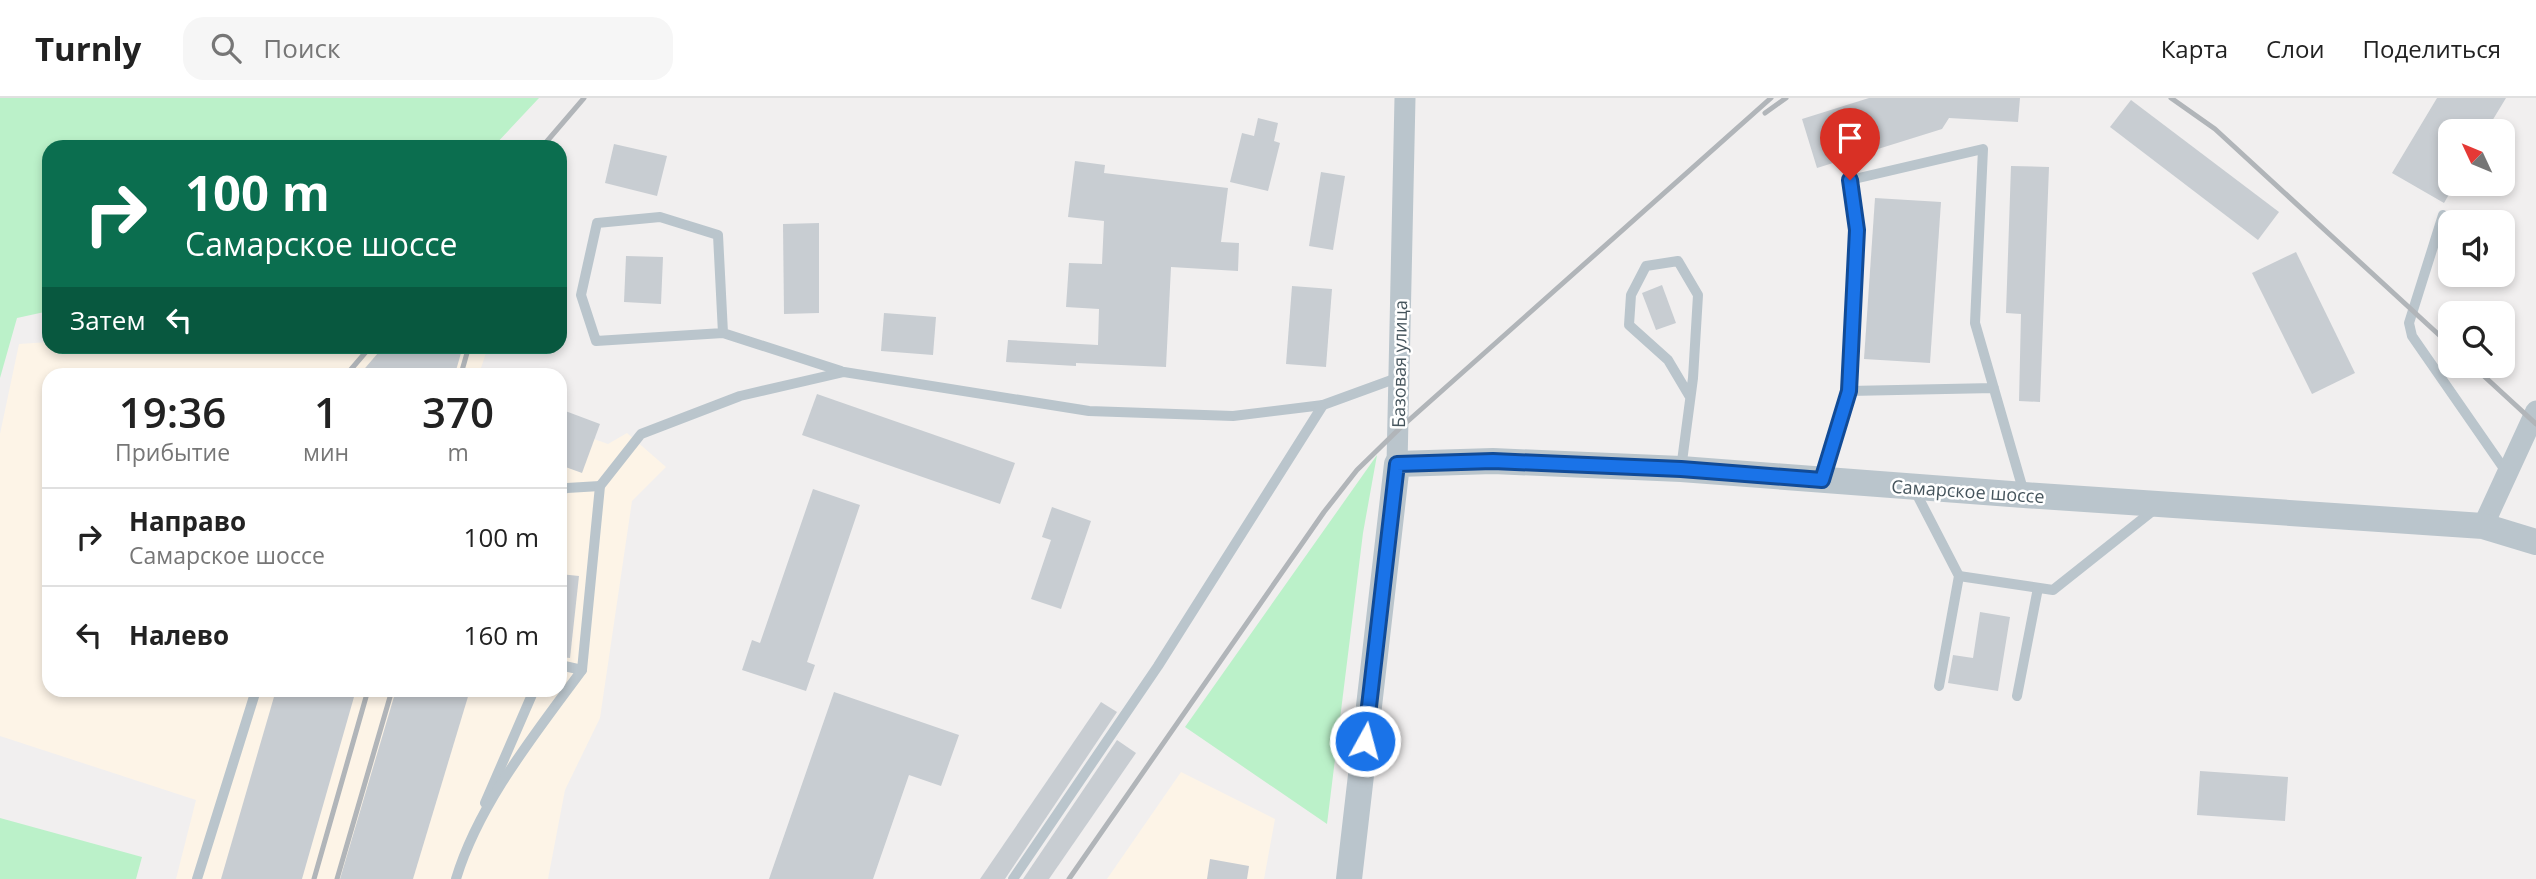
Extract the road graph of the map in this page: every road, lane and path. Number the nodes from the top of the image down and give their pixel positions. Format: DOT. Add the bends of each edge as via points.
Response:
graph roads {
  1 [pos="1405,98"];
  2 [pos="2438,229"];
  3 [pos="723,333"];
  4 [pos="844,372"];
  5 [pos="1397,378"];
  6 [pos="1994,388"];
  7 [pos="1849,391"];
  8 [pos="1690,397"];
  9 [pos="1323,404"];
  10 [pos="2536,411"];
  11 [pos="1397,464"];
  12 [pos="1681,469"];
  13 [pos="2507,473"];
  14 [pos="1822,480"];
  15 [pos="600,486"];
  16 [pos="1912,487"];
  17 [pos="567,488"];
  18 [pos="2025,495"];
  19 [pos="2161,505"];
  20 [pos="2483,526"];
  21 [pos="2536,542"];
  22 [pos="1959,576"];
  23 [pos="2038,588"];
  24 [pos="567,667"];
  25 [pos="582,670"];
  26 [pos="1939,686"];
  27 [pos="567,690"];
  28 [pos="2017,696"];
  29 [pos="254,697"];
  30 [pos="531,697"];
  31 [pos="562,697"];
  32 [pos="465,848"];
  33 [pos="197,879"];
  34 [pos="456,879"];
  35 [pos="1013,879"];
  36 [pos="1349,879"];
  1 -- 5 [label="street, Базовая улица"];
  2 -- 13 [label="lane" via="2409,323 2412,336"];
  3 -- 3 [label="lane" via="596,341 581,295 597,223 660,218 718,235"];
  3 -- 4 [label="lane"];
  4 -- 9 [label="lane" via="1088,411 1233,416"];
  4 -- 15 [label="lane" via="740,396 641,434"];
  5 -- 9 [label="lane"];
  5 -- 11 [label="street, Базовая улица"];
  6 -- 7 [label="lane"];
  6 -- 7 [label="lane" via="1975,323 1983,149 1850,180 1857,230"];
  6 -- 18 [label="lane"];
  7 -- 14 [label="lane"];
  8 -- 8 [label="lane" via="1698,295 1678,261 1646,266 1631,295 1629,325 1668,359"];
  8 -- 12 [label="lane"];
  9 -- 35 [label="lane" via="1158,666"];
  10 -- 13 [label="street"];
  11 -- 12 [label="street, Самарское шоссе" via="1493,461"];
  11 -- 36 [label="street, Базовая улица"];
  12 -- 14 [label="street, Самарское шоссе"];
  13 -- 20 [label="street"];
  14 -- 16 [label="street, Самарское шоссе"];
  15 -- 17 [label="lane"];
  15 -- 25 [label="lane"];
  16 -- 18 [label="street, Самарское шоссе"];
  16 -- 22 [label="lane"];
  18 -- 19 [label="street, Самарское шоссе"];
  19 -- 20 [label="street, Самарское шоссе"];
  19 -- 23 [label="lane" via="2053,590"];
  20 -- 21 [label="street, Самарское шоссе"];
  22 -- 23 [label="lane"];
  22 -- 26 [label="lane"];
  23 -- 28 [label="lane"];
  24 -- 25 [label="lane"];
  25 -- 27 [label="lane"];
  29 -- 33 [label="lane"];
  30 -- 32 [label="lane"];
  31 -- 32 [label="lane" via="522,751"];
  32 -- 34 [label="lane"];
}
